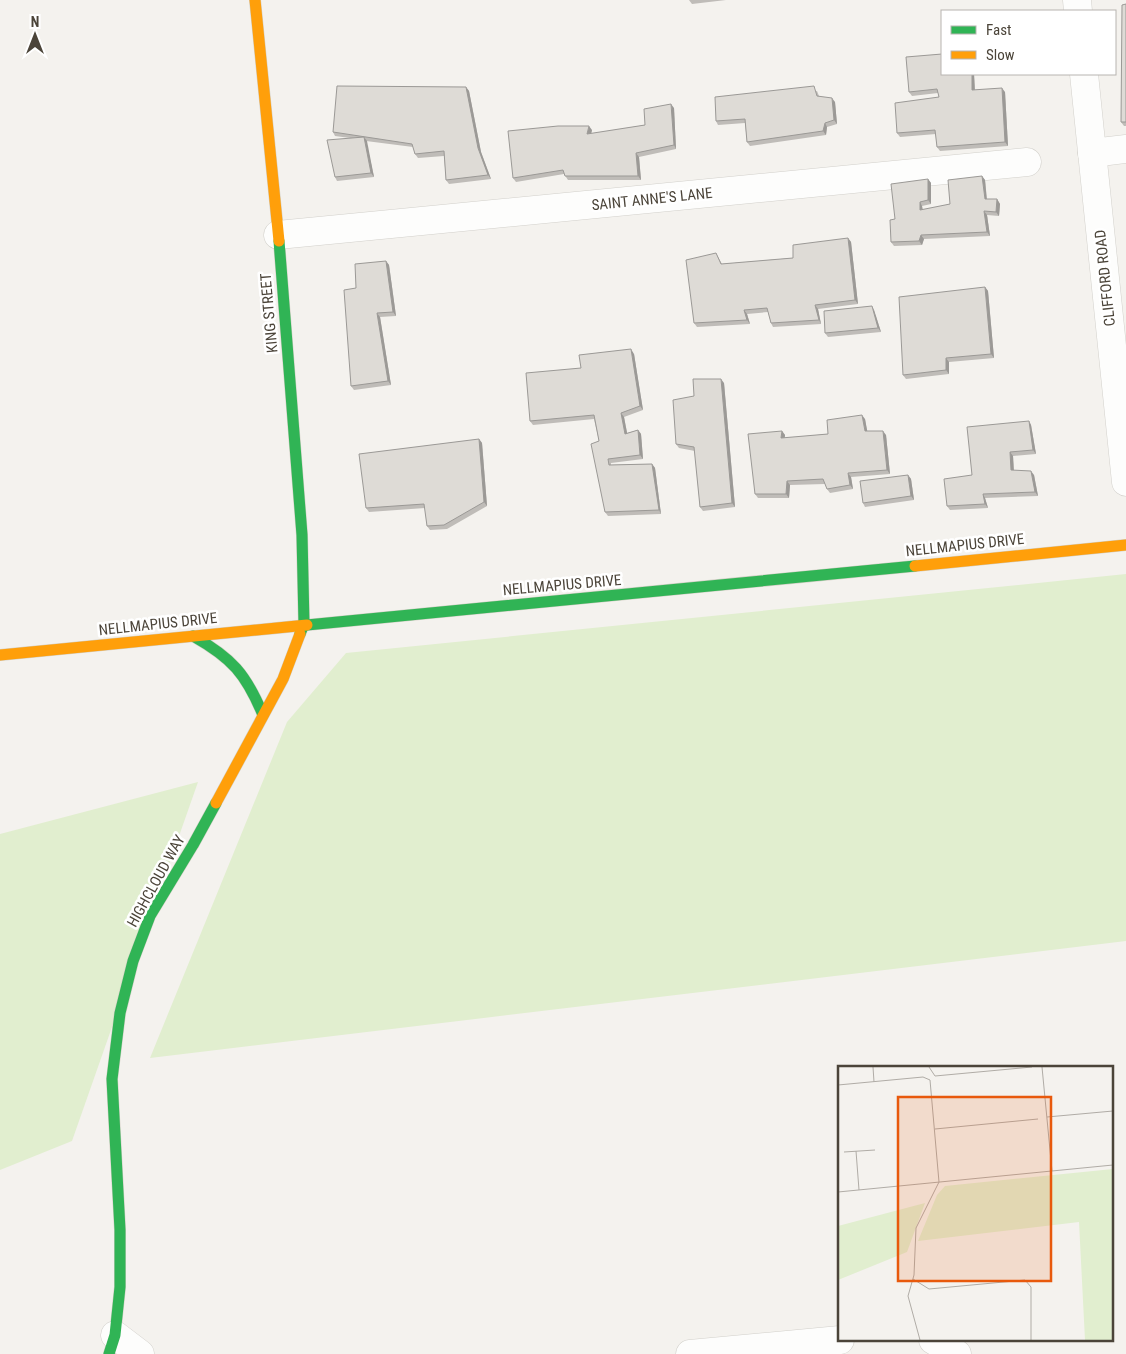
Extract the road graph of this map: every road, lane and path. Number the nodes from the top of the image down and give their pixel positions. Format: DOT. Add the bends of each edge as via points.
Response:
graph roads {
  1 [pos="254,0"];
  2 [pos="1084,75"];
  3 [pos="1126,149"];
  4 [pos="1092,153"];
  5 [pos="1027,162"];
  6 [pos="278,235"];
  7 [pos="1126,482"];
  8 [pos="1126,545"];
  9 [pos="304,624"];
  10 [pos="193,636"];
  11 [pos="0,655"];
  12 [pos="263,715"];
  13 [pos="838,1340"];
  14 [pos="936,1342"];
  15 [pos="112,1344"];
  16 [pos="140,1354"];
  17 [pos="690,1354"];
  18 [pos="957,1354"];
  1 -- 6 [label="street, KING STREET"];
  2 -- 4 [label="street, CLIFFORD ROAD"];
  3 -- 4 [label="street"];
  4 -- 7 [label="street, CLIFFORD ROAD"];
  5 -- 6 [label="street, SAINT ANNE'S LANE"];
  6 -- 9 [label="street, KING STREET" via="302,535"];
  8 -- 9 [label="street, NELLMAPIUS DRIVE"];
  9 -- 10 [label="street, NELLMAPIUS DRIVE"];
  9 -- 12 [label="street, HIGHCLOUD WAY" via="283,679"];
  10 -- 11 [label="street, NELLMAPIUS DRIVE"];
  10 -- 12 [label="street" via="215,647 234,664 256,696"];
  12 -- 15 [label="street, HIGHCLOUD WAY" via="193,845 150,916 136,950 120,1013 112,1079 120,1230 119,1301"];
  13 -- 17 [label="street"];
  14 -- 18 [label="street"];
  15 -- 16 [label="street"];
}
